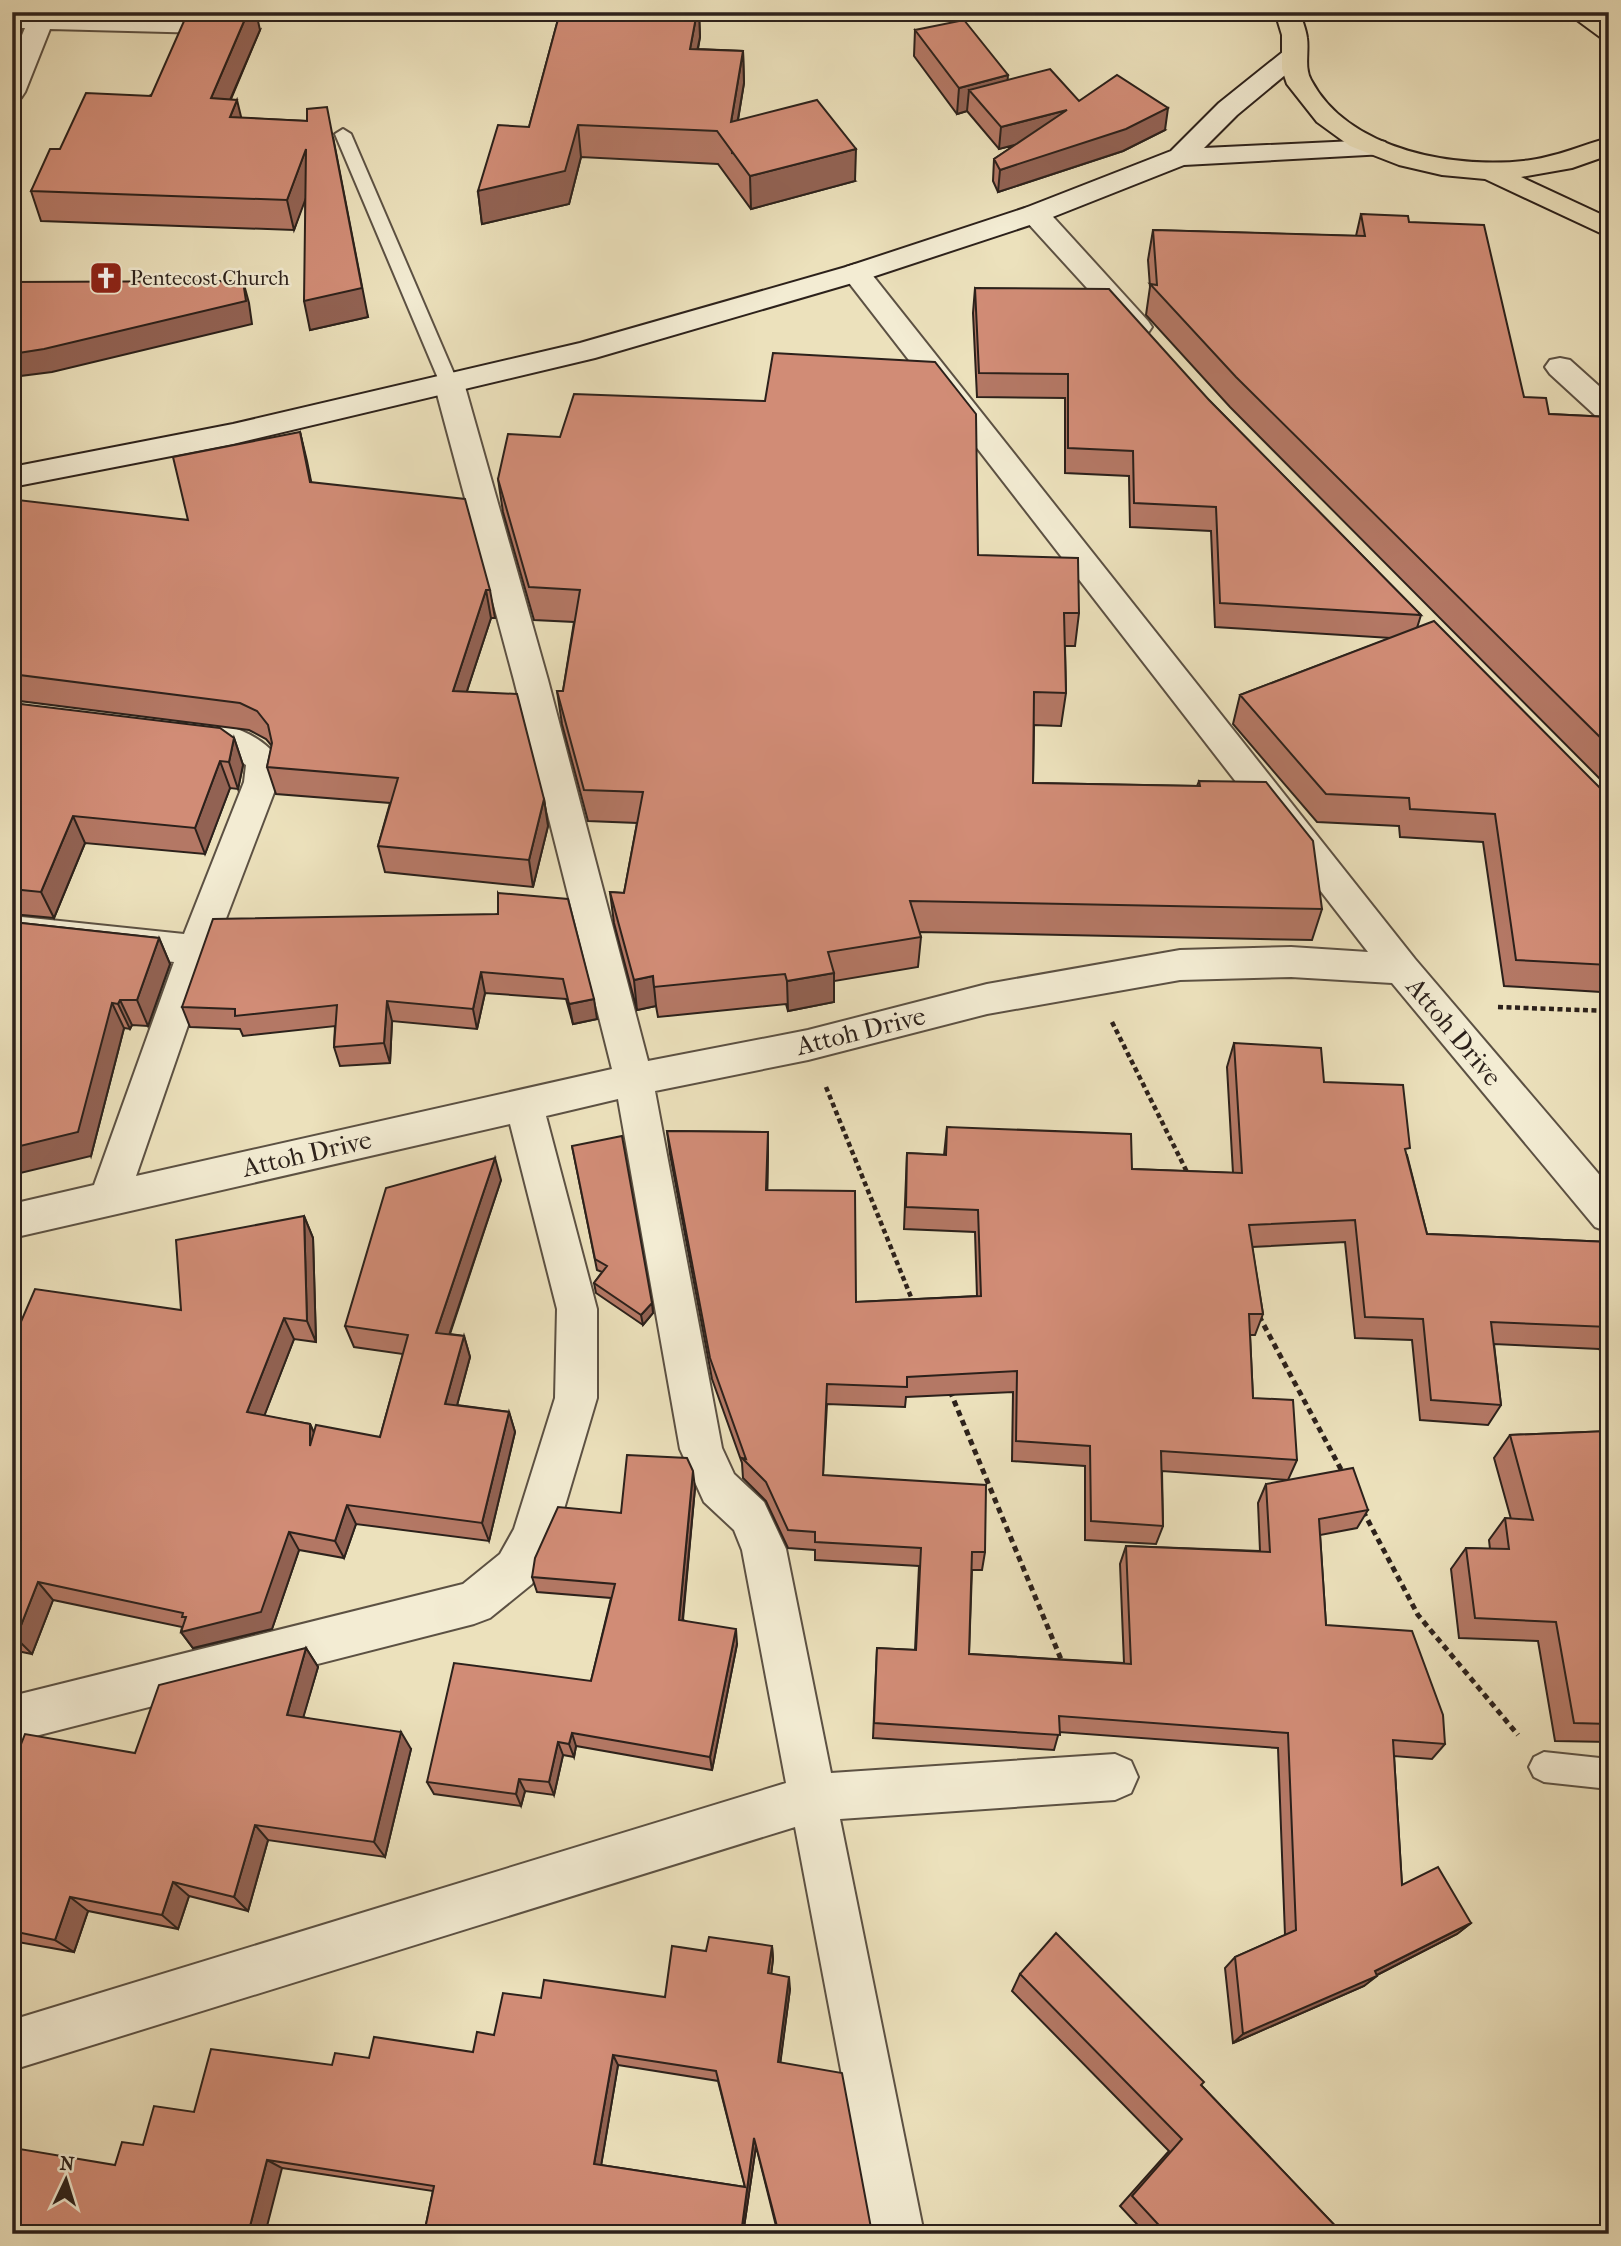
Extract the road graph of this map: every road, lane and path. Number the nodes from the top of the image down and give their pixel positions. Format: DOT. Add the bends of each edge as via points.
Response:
graph roads {
  1 [pos="1287,12"];
  2 [pos="1578,12"];
  3 [pos="42,17"];
  4 [pos="1314,17"];
  5 [pos="12,20"];
  6 [pos="206,25"];
  7 [pos="1609,32"];
  8 [pos="1294,49"];
  9 [pos="12,92"];
  10 [pos="343,134"];
  11 [pos="1609,146"];
  12 [pos="1376,148"];
  13 [pos="1180,157"];
  14 [pos="1488,172"];
  15 [pos="1035,214"];
  16 [pos="1609,229"];
  17 [pos="856,273"];
  18 [pos="1154,345"];
  19 [pos="1560,367"];
  20 [pos="449,383"];
  21 [pos="1609,411"];
  22 [pos="12,477"];
  23 [pos="158,732"];
  24 [pos="12,930"];
  25 [pos="196,950"];
  26 [pos="1402,969"];
  27 [pos="1092,980"];
  28 [pos="1432,1005"];
  29 [pos="1609,1011"];
  30 [pos="808,1045"];
  31 [pos="634,1080"];
  32 [pos="524,1105"];
  33 [pos="1190,1178"];
  34 [pos="109,1198"];
  35 [pos="1609,1216"];
  36 [pos="12,1221"];
  37 [pos="917,1312"];
  38 [pos="1257,1313"];
  39 [pos="948,1388"];
  40 [pos="1347,1481"];
  41 [pos="1360,1505"];
  42 [pos="1064,1666"];
  43 [pos="12,1719"];
  44 [pos="1544,1767"];
  45 [pos="1609,1774"];
  46 [pos="1115,1777"];
  47 [pos="813,1798"];
  48 [pos="12,2045"];
  49 [pos="898,2234"];
  1 -- 8 [label="highway"];
  2 -- 7 [label="highway"];
  3 -- 5 [label="street"];
  3 -- 6 [label="street"];
  3 -- 9 [label="street"];
  4 -- 8 [label="highway"];
  8 -- 12 [label="highway" via="1298,81 1314,105 1340,128"];
  8 -- 13 [label="street"];
  10 -- 20 [label="lane"];
  11 -- 14 [label="highway" via="1578,160 1535,170"];
  12 -- 13 [label="street"];
  12 -- 14 [label="highway" via="1449,168"];
  13 -- 15 [label="street"];
  14 -- 16 [label="highway"];
  15 -- 17 [label="street"];
  15 -- 18 [label="street"];
  17 -- 20 [label="street" via="585,351"];
  17 -- 26 [label="street"];
  19 -- 21 [label="street"];
  20 -- 22 [label="street" via="233,434"];
  20 -- 31 [label="street"];
  23 -- 25 [label="street" via="237,741 254,750 263,762 261,782"];
  24 -- 25 [label="street"];
  25 -- 34 [label="street"];
  26 -- 27 [label="street, Attoh Drive" via="1290,962 1180,965"];
  26 -- 28 [label="street, Attoh Drive"];
  27 -- 30 [label="street, Attoh Drive" via="987,999"];
  27 -- 33 [label="path"];
  28 -- 29 [label="path"];
  28 -- 35 [label="street, Attoh Drive"];
  30 -- 31 [label="street, Attoh Drive"];
  30 -- 37 [label="path"];
  31 -- 32 [label="street, Attoh Drive"];
  31 -- 47 [label="street" via="701,1449 719,1488 749,1516 764,1549"];
  32 -- 34 [label="street, Attoh Drive"];
  32 -- 43 [label="street" via="577,1309 576,1398 534,1536 516,1569 474,1603"];
  34 -- 36 [label="street, Attoh Drive"];
  38 -- 40 [label="path"];
  39 -- 42 [label="path"];
  41 -- 44 [label="path" via="1418,1615"];
  44 -- 45 [label="lane"];
  46 -- 47 [label="street"];
  47 -- 48 [label="street"];
  47 -- 49 [label="street"];
}
